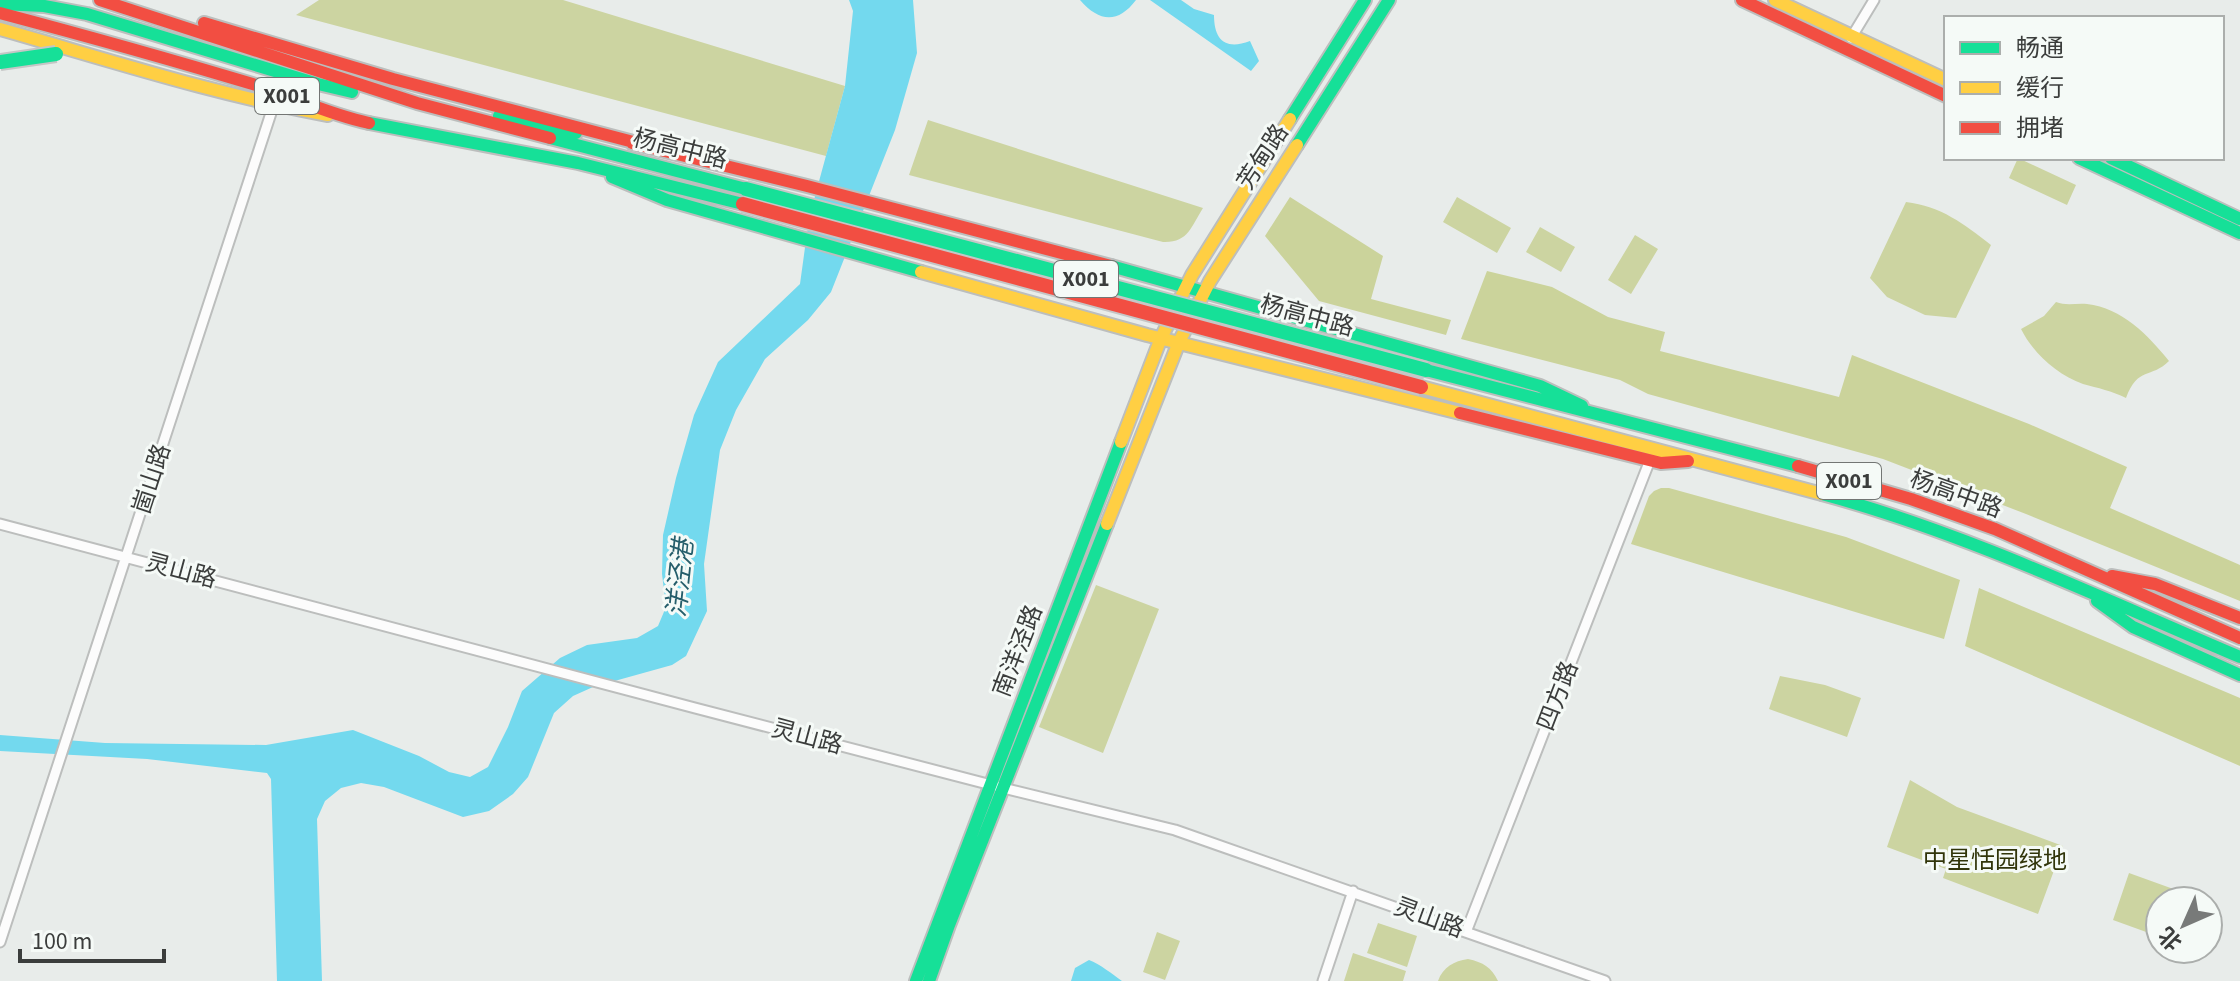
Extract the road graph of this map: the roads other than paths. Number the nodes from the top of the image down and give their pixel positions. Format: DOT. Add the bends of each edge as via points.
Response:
graph roads {
  1 [pos="100,0"];
  2 [pos="129,0"];
  3 [pos="1365,0"];
  4 [pos="1389,0"];
  5 [pos="1742,0"];
  6 [pos="1775,0"];
  7 [pos="1874,0"];
  8 [pos="0,4"];
  9 [pos="0,13"];
  10 [pos="0,29"];
  11 [pos="1848,42"];
  12 [pos="108,60"];
  13 [pos="0,62"];
  14 [pos="1944,79"];
  15 [pos="346,80"];
  16 [pos="1944,95"];
  17 [pos="417,103"];
  18 [pos="273,107"];
  19 [pos="355,120"];
  20 [pos="641,144"];
  21 [pos="2083,160"];
  22 [pos="2115,160"];
  23 [pos="578,163"];
  24 [pos="2240,219"];
  25 [pos="2240,233"];
  26 [pos="1186,286"];
  27 [pos="1210,293"];
  28 [pos="1161,338"];
  29 [pos="1179,342"];
  30 [pos="1598,414"];
  31 [pos="1650,460"];
  32 [pos="1698,460"];
  33 [pos="0,524"];
  34 [pos="127,556"];
  35 [pos="2092,572"];
  36 [pos="2080,589"];
  37 [pos="2240,618"];
  38 [pos="2240,638"];
  39 [pos="2240,657"];
  40 [pos="2240,675"];
  41 [pos="996,786"];
  42 [pos="1353,891"];
  43 [pos="1466,932"];
  44 [pos="0,942"];
  45 [pos="916,981"];
  46 [pos="929,981"];
  47 [pos="1323,981"];
  48 [pos="1605,981"];
  1 -- 15 [label="main road, 杨高中路 / X001"];
  2 -- 20 [label="main road" via="393,79"];
  3 -- 26 [label="main road, 芳甸路"];
  4 -- 27 [label="main road, 芳甸路"];
  5 -- 11 [label="main road"];
  6 -- 11 [label="main road"];
  7 -- 11 [label="street"];
  8 -- 17 [label="main road" via="50,5 318,84"];
  9 -- 19 [label="main road, 杨高中路 / X001" via="139,50"];
  10 -- 12 [label="main road, X001"];
  11 -- 14 [label="main road"];
  11 -- 16 [label="main road"];
  12 -- 13 [label="main road, bridge" via="56,54"];
  12 -- 18 [label="main road, X001"];
  15 -- 17 [label="main road, 杨高中路 / X001"];
  15 -- 20 [label="main road, 杨高中路 / X001" via="552,130"];
  17 -- 30 [label="main road, 杨高中路 / X001, bridge"];
  18 -- 19 [label="main road"];
  18 -- 34 [label="street, 崮山路"];
  19 -- 23 [label="main road, 杨高中路 / X001"];
  20 -- 26 [label="main road, 杨高中路 / X001"];
  21 -- 25 [label="main road"];
  22 -- 24 [label="main road"];
  23 -- 28 [label="main road, 杨高中路 / X001" via="667,200"];
  23 -- 32 [label="main road, 杨高中路 / X001, bridge"];
  26 -- 27 [label="main road, 杨高中路"];
  26 -- 28 [label="main road, 芳甸路"];
  27 -- 29 [label="main road, 芳甸路"];
  27 -- 30 [label="main road, X001" via="1540,386"];
  28 -- 29 [label="main road, 杨高中路 / X001"];
  28 -- 41 [label="main road, 南洋泾路"];
  29 -- 31 [label="main road, 杨高中路 / X001"];
  29 -- 41 [label="main road, 南洋泾路"];
  30 -- 35 [label="main road, 杨高中路 / X001" via="1913,500"];
  31 -- 32 [label="main road, 杨高中路 / X001"];
  31 -- 43 [label="street, 四方路"];
  32 -- 36 [label="main road, 杨高中路 / X001" via="1865,506"];
  33 -- 34 [label="street, 灵山路"];
  34 -- 41 [label="street, 灵山路"];
  34 -- 44 [label="street, 崮山路"];
  35 -- 37 [label="main road, X001" via="2155,584"];
  35 -- 38 [label="main road, 杨高中路 / X001"];
  36 -- 39 [label="main road, 杨高中路 / X001"];
  36 -- 40 [label="main road, 杨高中路 / X001" via="2133,627"];
  41 -- 42 [label="street, 灵山路" via="1175,830"];
  41 -- 45 [label="main road, 南洋泾路"];
  41 -- 46 [label="main road, 南洋泾路"];
  42 -- 43 [label="street, 灵山路"];
  42 -- 47 [label="street"];
  43 -- 48 [label="street, 灵山路"];
}
